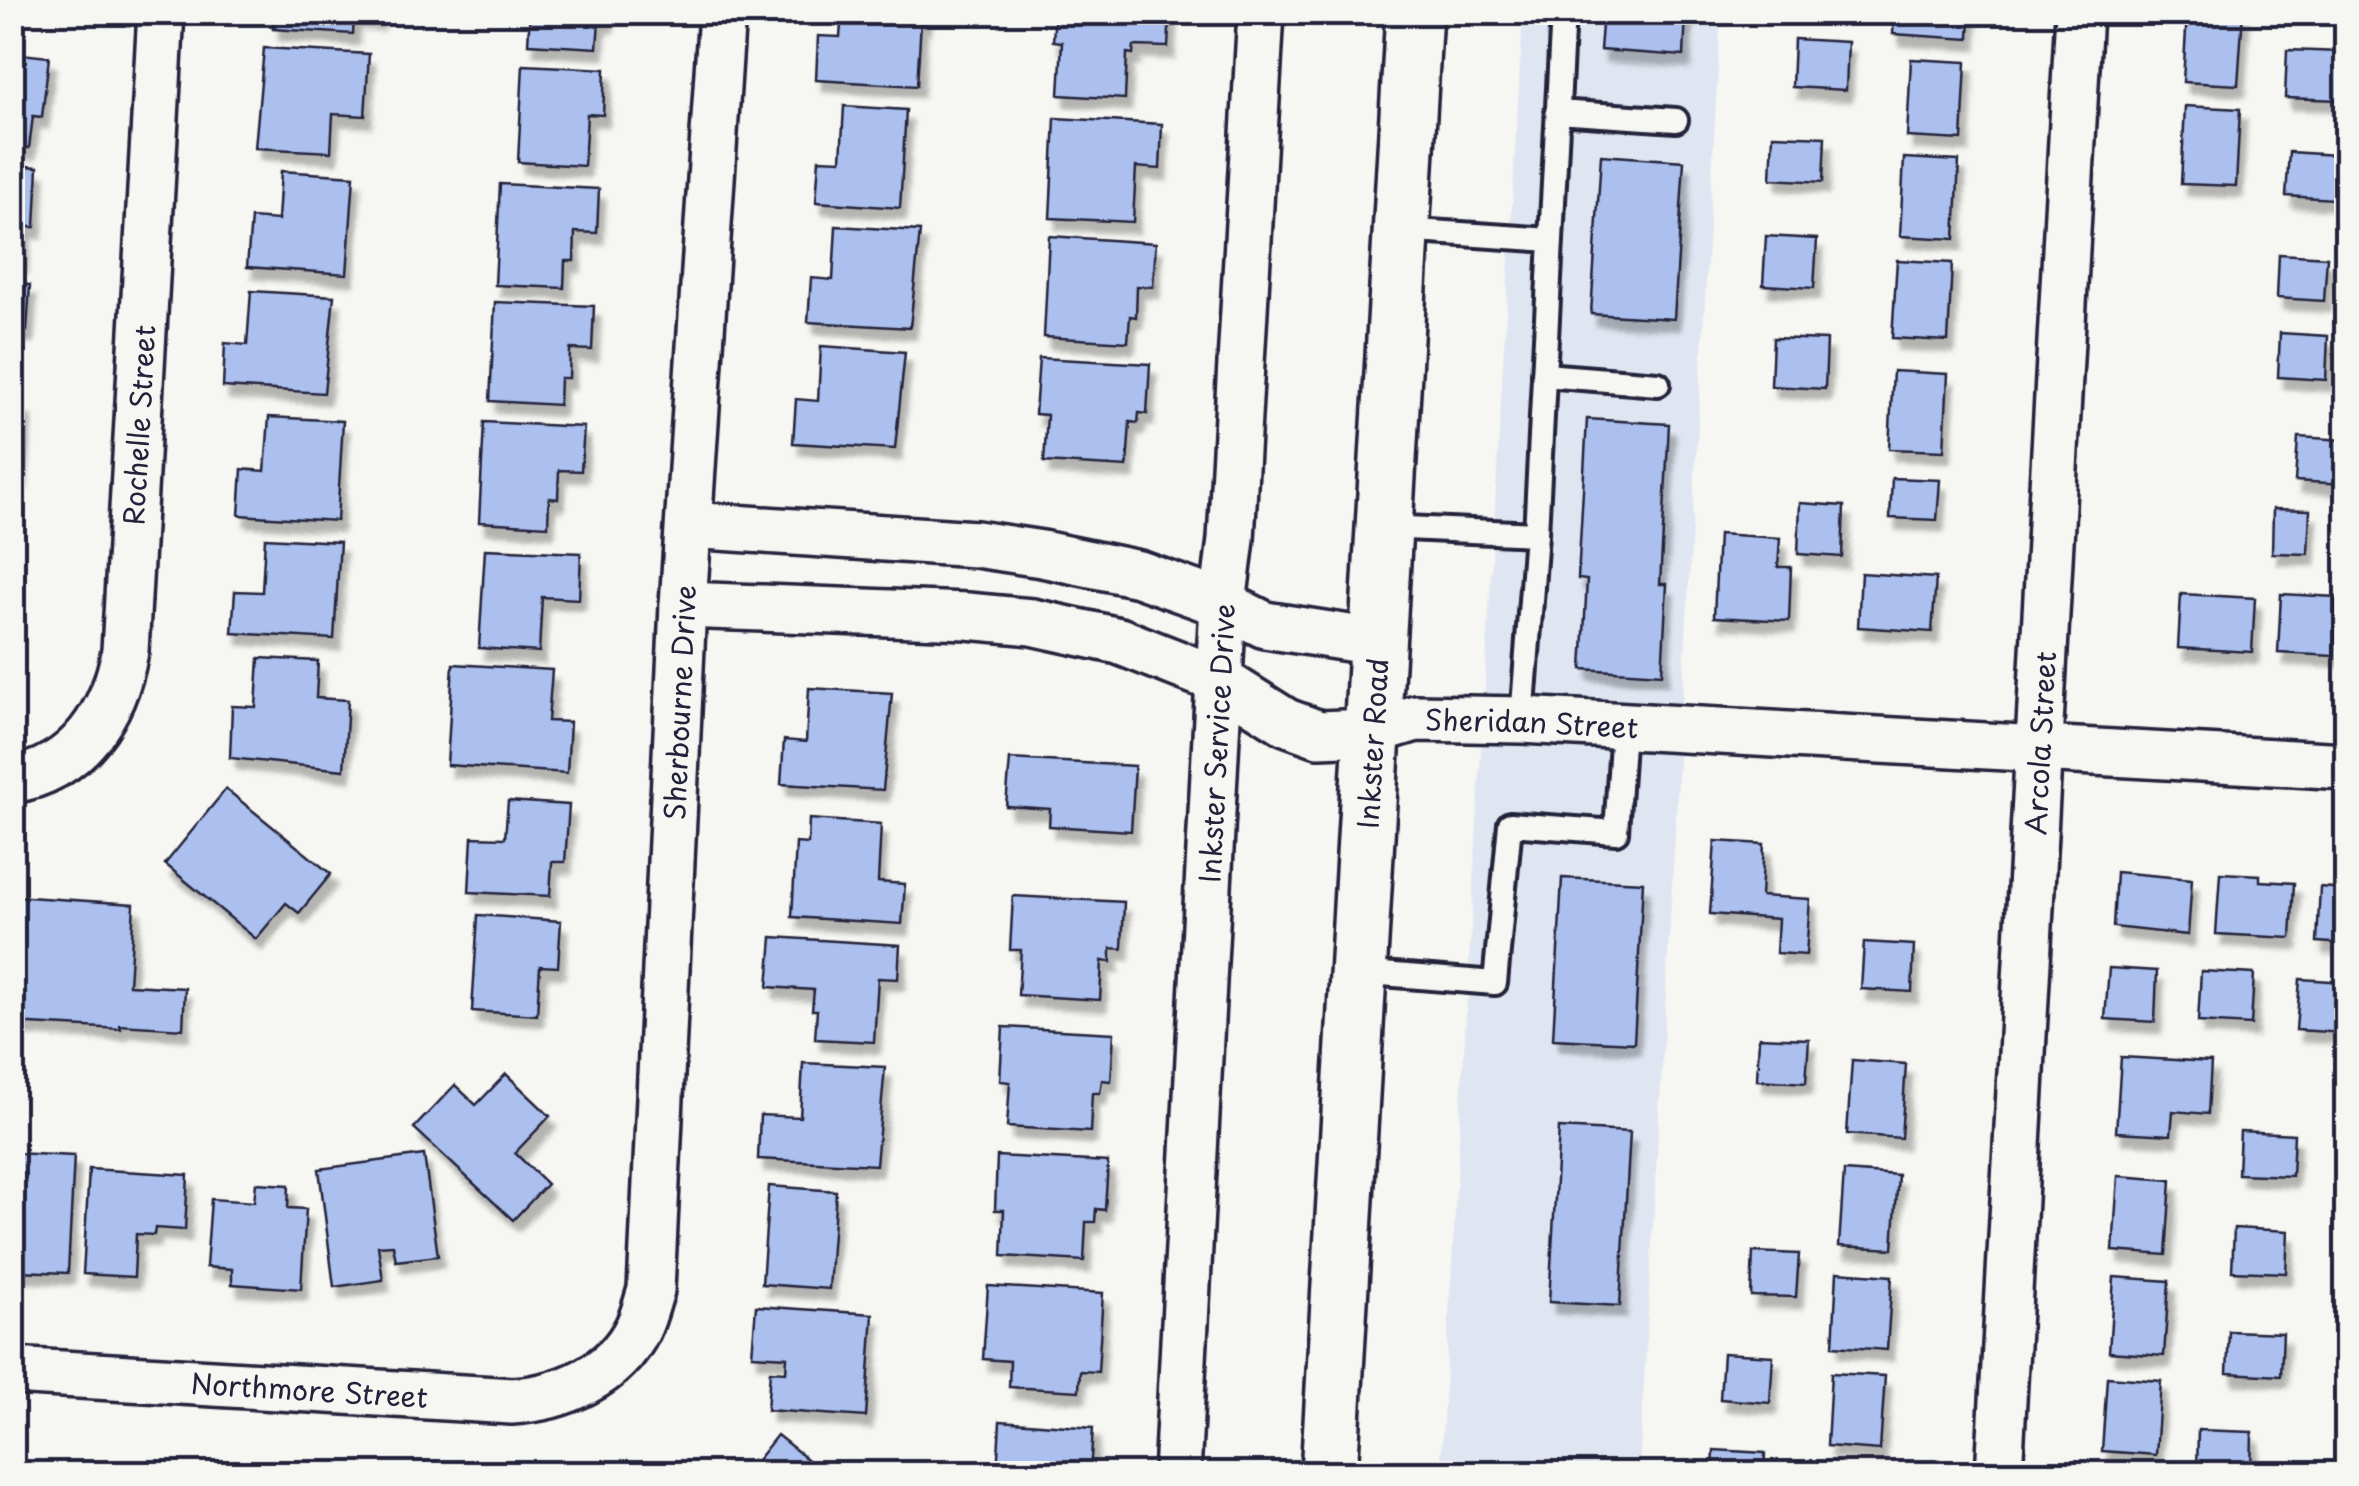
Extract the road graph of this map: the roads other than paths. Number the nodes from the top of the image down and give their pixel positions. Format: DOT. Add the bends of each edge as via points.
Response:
graph roads {
  1 [pos="161,12"];
  2 [pos="722,12"];
  3 [pos="1261,12"];
  4 [pos="1414,12"];
  5 [pos="1563,12"];
  6 [pos="2079,12"];
  7 [pos="1557,112"];
  8 [pos="1676,120"];
  9 [pos="1401,230"];
  10 [pos="1550,240"];
  11 [pos="1544,375"];
  12 [pos="1658,384"];
  13 [pos="689,524"];
  14 [pos="1382,526"];
  15 [pos="1536,534"];
  16 [pos="1223,604"];
  17 [pos="684,605"];
  18 [pos="1375,642"];
  19 [pos="1220,681"];
  20 [pos="1522,720"];
  21 [pos="1623,728"];
  22 [pos="1370,732"];
  23 [pos="2040,750"];
  24 [pos="2346,766"];
  25 [pos="12,780"];
  26 [pos="1356,972"];
  27 [pos="12,1371"];
  28 [pos="598,1374"];
  29 [pos="1177,1474"];
  30 [pos="1329,1474"];
  31 [pos="1998,1474"];
  1 -- 25 [label="street, Rochelle Street" via="119,684 84,743 57,764"];
  2 -- 13 [label="street, Sherbourne Drive"];
  3 -- 16 [label="street, Inkster Service Drive"];
  4 -- 9 [label="main road, Inkster Road"];
  5 -- 7 [label="lane"];
  6 -- 23 [label="street, Arcola Street"];
  7 -- 8 [label="lane"];
  7 -- 10 [label="lane"];
  9 -- 10 [label="lane"];
  9 -- 14 [label="main road, Inkster Road"];
  10 -- 11 [label="lane"];
  11 -- 12 [label="lane"];
  11 -- 15 [label="lane"];
  13 -- 16 [label="street" via="976,544 1139,574"];
  13 -- 17 [label="street, Sherbourne Drive"];
  14 -- 15 [label="lane"];
  14 -- 18 [label="main road, Inkster Road"];
  15 -- 20 [label="lane"];
  16 -- 18 [label="street" via="1265,625"];
  16 -- 19 [label="street, Inkster Service Drive"];
  17 -- 19 [label="street, Sheridan Street" via="1032,622 1119,641"];
  17 -- 28 [label="street, Sherbourne Drive" via="651,1290 638,1330"];
  18 -- 22 [label="main road, Inkster Road"];
  19 -- 22 [label="street, Sheridan Street" via="1319,734"];
  19 -- 29 [label="street, Inkster Service Drive"];
  20 -- 21 [label="street, Sheridan Street"];
  20 -- 22 [label="street, Sheridan Street" via="1416,718"];
  21 -- 23 [label="street, Sheridan Street"];
  21 -- 26 [label="lane" via="1616,832 1510,824 1495,983"];
  22 -- 26 [label="main road, Inkster Road"];
  23 -- 24 [label="street, Sheridan Street"];
  23 -- 31 [label="street, Arcola Street"];
  26 -- 30 [label="main road, Inkster Road"];
  27 -- 28 [label="street, Northmore Street" via="512,1401 562,1394"];
}
